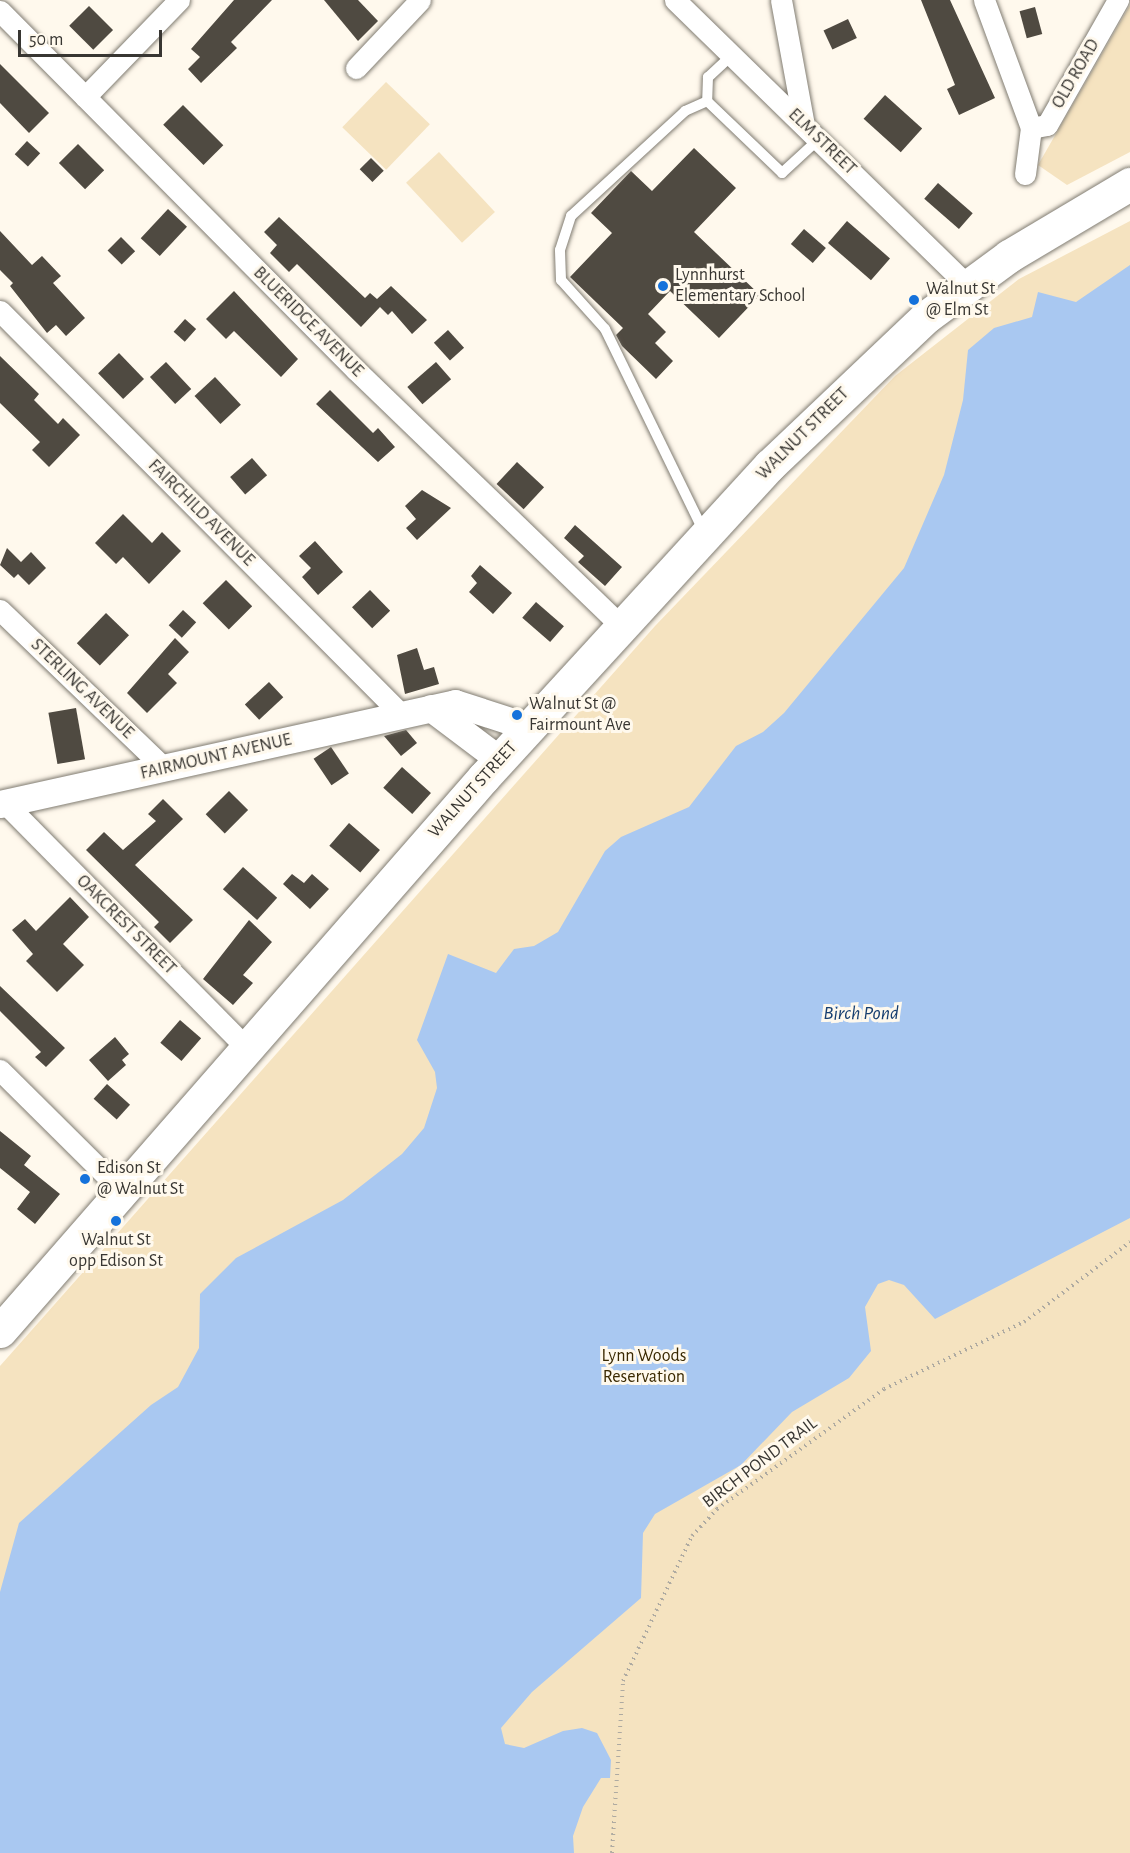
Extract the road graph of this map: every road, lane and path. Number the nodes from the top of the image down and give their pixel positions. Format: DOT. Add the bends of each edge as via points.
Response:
graph roads {
  1 [pos="179,0"];
  2 [pos="420,0"];
  3 [pos="675,0"];
  4 [pos="781,0"];
  5 [pos="984,0"];
  6 [pos="1118,0"];
  7 [pos="0,11"];
  8 [pos="732,55"];
  9 [pos="356,68"];
  10 [pos="84,97"];
  11 [pos="707,101"];
  12 [pos="1031,128"];
  13 [pos="812,132"];
  14 [pos="1025,174"];
  15 [pos="1130,184"];
  16 [pos="968,286"];
  17 [pos="0,311"];
  18 [pos="706,536"];
  19 [pos="0,610"];
  20 [pos="622,627"];
  21 [pos="431,708"];
  22 [pos="402,715"];
  23 [pos="529,727"];
  24 [pos="500,760"];
  25 [pos="164,768"];
  26 [pos="2,803"];
  27 [pos="247,1048"];
  28 [pos="0,1070"];
  29 [pos="122,1191"];
  30 [pos="1130,1242"];
  31 [pos="0,1332"];
  32 [pos="612,1853"];
  1 -- 10 [label="street"];
  2 -- 9 [label="street"];
  3 -- 8 [label="street, ELM STREET"];
  4 -- 13 [label="street"];
  5 -- 12 [label="street"];
  6 -- 12 [label="street, OLD ROAD" via="1047,124"];
  7 -- 10 [label="street, BLUERIDGE AVENUE"];
  8 -- 11 [label="lane" via="708,77"];
  8 -- 13 [label="street, ELM STREET"];
  10 -- 20 [label="street, BLUERIDGE AVENUE"];
  11 -- 13 [label="lane" via="782,173"];
  11 -- 18 [label="lane" via="685,111 571,216 560,250 561,280 605,329 638,404 681,475"];
  12 -- 14 [label="street"];
  13 -- 16 [label="street, ELM STREET"];
  15 -- 16 [label="main road, WALNUT STREET" via="1041,235"];
  16 -- 18 [label="main road, WALNUT STREET" via="844,392"];
  17 -- 22 [label="street, FAIRCHILD AVENUE"];
  18 -- 20 [label="main road, WALNUT STREET"];
  19 -- 25 [label="street, STERLING AVENUE"];
  20 -- 23 [label="main road, WALNUT STREET"];
  21 -- 22 [label="street, FAIRMOUNT AVENUE"];
  21 -- 23 [label="street, FAIRMOUNT AVENUE" via="455,703"];
  21 -- 24 [label="street"];
  22 -- 25 [label="street, FAIRMOUNT AVENUE"];
  23 -- 24 [label="main road, WALNUT STREET"];
  24 -- 27 [label="main road, WALNUT STREET"];
  25 -- 26 [label="street, FAIRMOUNT AVENUE"];
  26 -- 27 [label="street, OAKCREST STREET"];
  27 -- 29 [label="main road, WALNUT STREET"];
  28 -- 29 [label="street"];
  29 -- 31 [label="main road, WALNUT STREET"];
  30 -- 32 [label="path, BIRCH POND TRAIL" via="1024,1322 884,1389 717,1509 692,1536 623,1681"];
}
